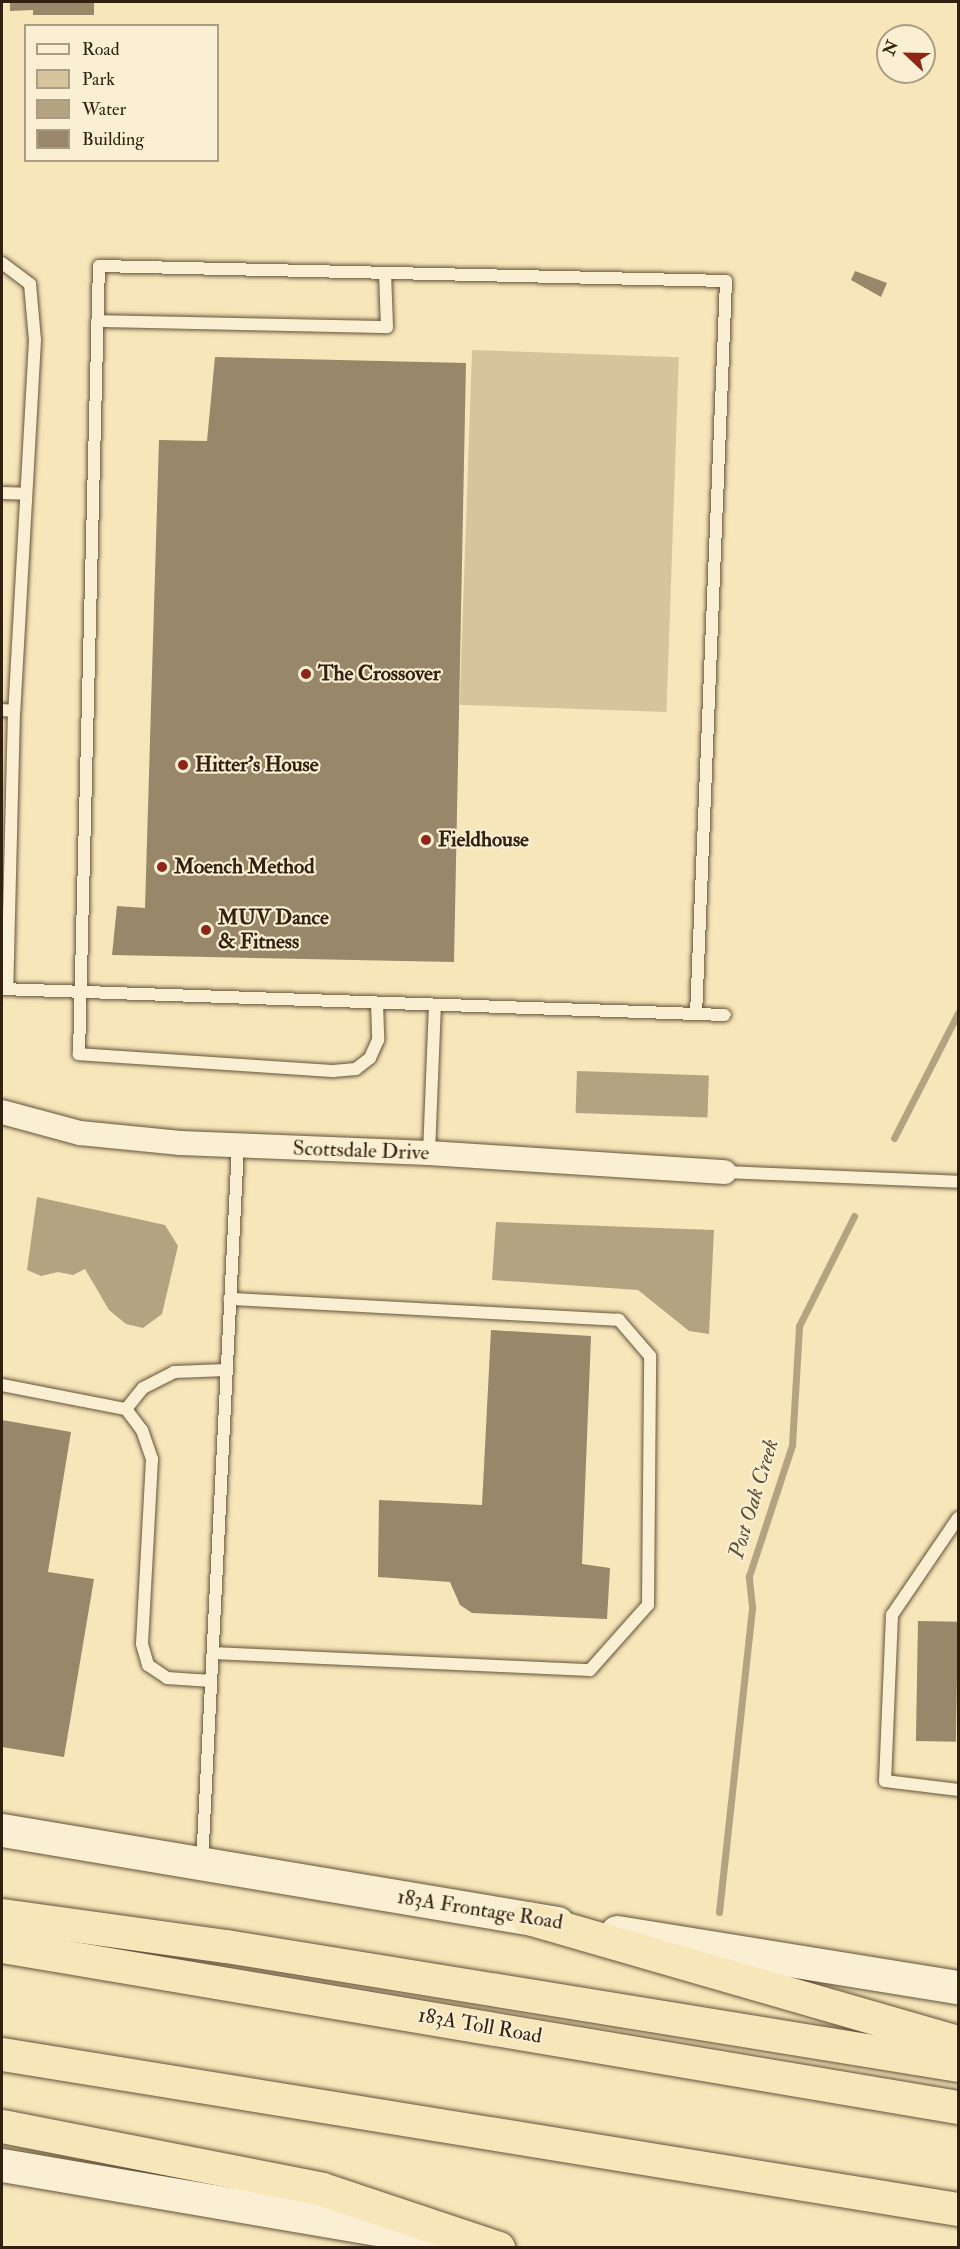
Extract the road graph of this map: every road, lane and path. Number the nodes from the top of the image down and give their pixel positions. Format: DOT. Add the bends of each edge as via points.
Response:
graph roads {
  1 [pos="2,263"];
  2 [pos="385,273"];
  3 [pos="98,321"];
  4 [pos="2,493"];
  5 [pos="26,494"];
  6 [pos="8,710"];
  7 [pos="4,989"];
  8 [pos="82,993"];
  9 [pos="377,1003"];
  10 [pos="435,1005"];
  11 [pos="696,1014"];
  12 [pos="725,1015"];
  13 [pos="2,1112"];
  14 [pos="238,1146"];
  15 [pos="429,1153"];
  16 [pos="724,1172"];
  17 [pos="958,1182"];
  18 [pos="230,1299"];
  19 [pos="227,1370"];
  20 [pos="2,1385"];
  21 [pos="126,1409"];
  22 [pos="958,1518"];
  23 [pos="213,1653"];
  24 [pos="211,1681"];
  25 [pos="958,1790"];
  26 [pos="2,1830"];
  27 [pos="202,1864"];
  28 [pos="2,1915"];
  29 [pos="528,1918"];
  30 [pos="2,1946"];
  31 [pos="958,1987"];
  32 [pos="958,2042"];
  33 [pos="2,2054"];
  34 [pos="958,2066"];
  35 [pos="958,2107"];
  36 [pos="2,2126"];
  37 [pos="2,2165"];
  38 [pos="958,2208"];
  39 [pos="486,2247"];
  40 [pos="498,2247"];
  1 -- 5 [label="lane" via="30,284 34,340"];
  2 -- 3 [label="lane" via="99,266"];
  2 -- 3 [label="lane" via="387,327"];
  2 -- 11 [label="lane" via="726,281"];
  3 -- 8 [label="lane"];
  4 -- 5 [label="lane"];
  5 -- 6 [label="lane"];
  6 -- 7 [label="lane"];
  7 -- 8 [label="lane"];
  8 -- 9 [label="lane"];
  8 -- 9 [label="lane" via="79,1054 333,1071 356,1069 370,1059 378,1040"];
  9 -- 10 [label="lane"];
  10 -- 11 [label="lane"];
  10 -- 15 [label="lane"];
  11 -- 12 [label="lane"];
  13 -- 14 [label="street, Scottsdale Drive" via="81,1133"];
  14 -- 15 [label="street, Scottsdale Drive"];
  14 -- 18 [label="lane"];
  15 -- 16 [label="street, Scottsdale Drive"];
  16 -- 17 [label="lane"];
  18 -- 19 [label="lane"];
  18 -- 23 [label="lane" via="619,1320 651,1356 648,1605 590,1670"];
  19 -- 21 [label="lane" via="174,1372 143,1388"];
  19 -- 23 [label="lane"];
  20 -- 21 [label="lane"];
  21 -- 24 [label="lane" via="142,1431 152,1459 142,1644 148,1665 167,1678"];
  22 -- 25 [label="lane" via="892,1615 885,1781"];
  23 -- 24 [label="lane"];
  24 -- 27 [label="lane"];
  26 -- 27 [label="main road, 183A Frontage Road"];
  27 -- 29 [label="main road, 183A Frontage Road"];
  28 -- 34 [label="highway" via="226,1946"];
  29 -- 31 [label="main road, 183A Frontage Road"];
  29 -- 32 [label="highway"];
  30 -- 35 [label="highway, 183A Toll Road"];
  33 -- 38 [label="highway"];
  36 -- 40 [label="highway" via="322,2189"];
  37 -- 39 [label="main road"];
}
